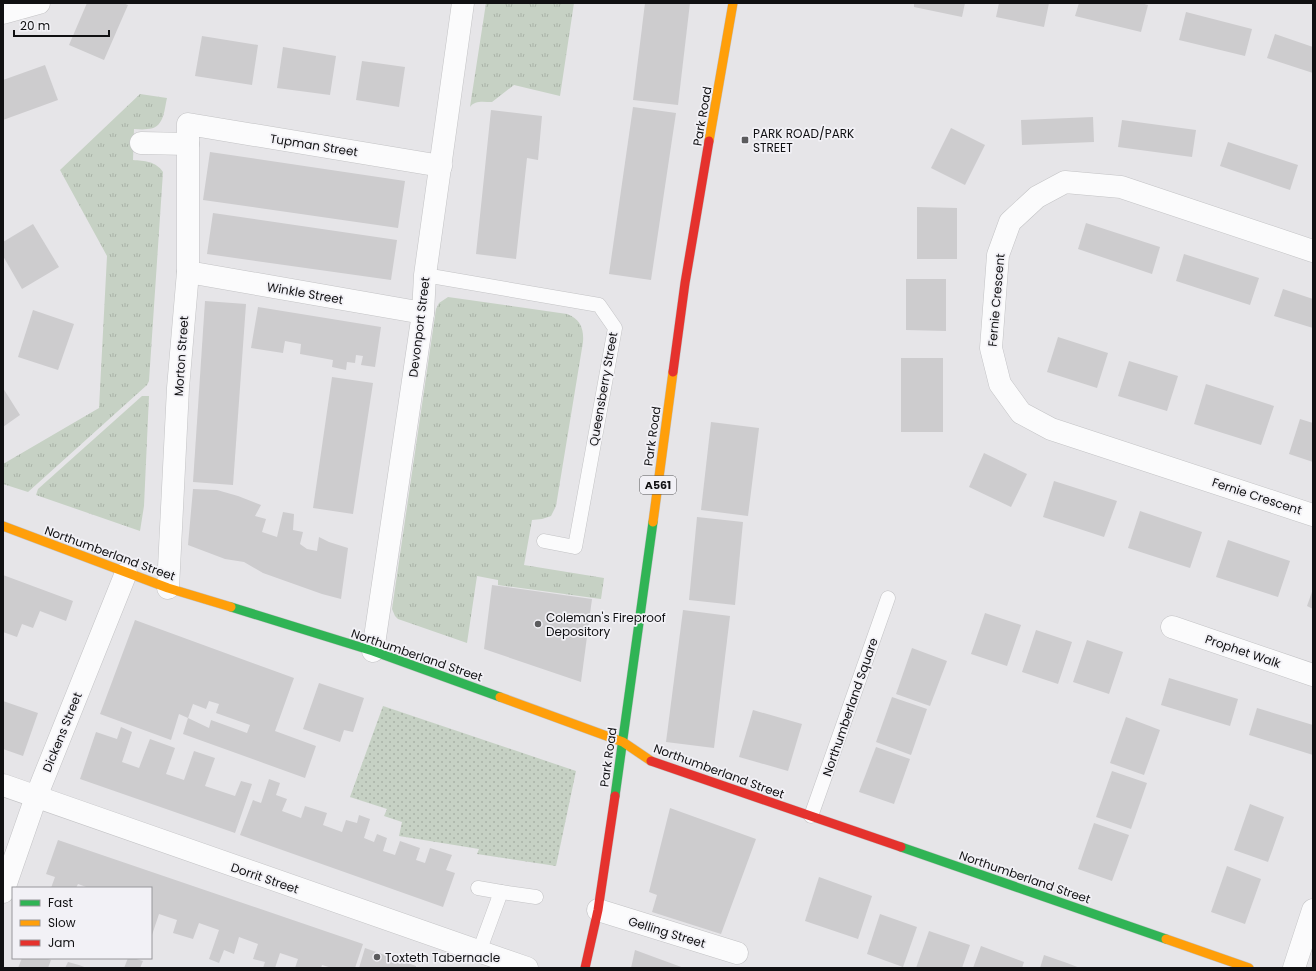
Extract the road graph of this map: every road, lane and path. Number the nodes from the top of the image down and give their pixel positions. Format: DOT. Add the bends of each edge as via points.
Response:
graph roads {
  1 [pos="40,3"];
  2 [pos="462,3"];
  3 [pos="733,3"];
  4 [pos="3,13"];
  5 [pos="188,134"];
  6 [pos="141,143"];
  7 [pos="441,166"];
  8 [pos="1313,251"];
  9 [pos="188,272"];
  10 [pos="426,276"];
  11 [pos="423,313"];
  12 [pos="1313,515"];
  13 [pos="3,526"];
  14 [pos="544,541"];
  15 [pos="126,573"];
  16 [pos="168,588"];
  17 [pos="888,598"];
  18 [pos="1172,627"];
  19 [pos="373,651"];
  20 [pos="1313,675"];
  21 [pos="623,742"];
  22 [pos="3,785"];
  23 [pos="36,797"];
  24 [pos="811,816"];
  25 [pos="478,888"];
  26 [pos="3,892"];
  27 [pos="501,892"];
  28 [pos="536,897"];
  29 [pos="598,910"];
  30 [pos="1313,910"];
  31 [pos="479,952"];
  32 [pos="737,953"];
  33 [pos="527,968"];
  34 [pos="584,968"];
  35 [pos="1249,968"];
  36 [pos="1294,968"];
  1 -- 4 [label="street"];
  2 -- 7 [label="street, Devonport Street"];
  3 -- 21 [label="main road, Park Road / A561" via="685,283"];
  5 -- 6 [label="street, Tupman Street"];
  5 -- 7 [label="street, Tupman Street"];
  5 -- 9 [label="street, Morton Street"];
  7 -- 10 [label="street, Devonport Street"];
  8 -- 12 [label="street, Fernie Crescent" via="1121,187 1065,182 1037,197 1010,222 998,255 991,348 1000,384 1021,413 1051,429"];
  9 -- 11 [label="street, Winkle Street"];
  9 -- 16 [label="street, Morton Street" via="178,388"];
  10 -- 11 [label="street, Devonport Street"];
  10 -- 14 [label="lane, Queensberry Street" via="598,305 615,328 575,547"];
  11 -- 19 [label="street, Devonport Street"];
  13 -- 15 [label="main road, Northumberland Street"];
  15 -- 16 [label="main road, Northumberland Street"];
  15 -- 23 [label="street, Dickens Street"];
  16 -- 19 [label="main road, Northumberland Street"];
  17 -- 24 [label="lane, Northumberland Square"];
  18 -- 20 [label="street, Prophet Walk"];
  19 -- 21 [label="main road, Northumberland Street"];
  21 -- 24 [label="main road, Northumberland Street" via="654,763"];
  21 -- 29 [label="main road, Park Road / A561"];
  22 -- 23 [label="street, Dorrit Street"];
  23 -- 26 [label="street, Dickens Street"];
  23 -- 31 [label="street, Dorrit Street"];
  24 -- 35 [label="main road, Northumberland Street"];
  25 -- 27 [label="lane"];
  27 -- 28 [label="lane"];
  27 -- 31 [label="lane"];
  29 -- 32 [label="street, Gelling Street"];
  29 -- 34 [label="main road, Park Road / A561"];
  30 -- 36 [label="street"];
  31 -- 33 [label="street, Dorrit Street"];
}
